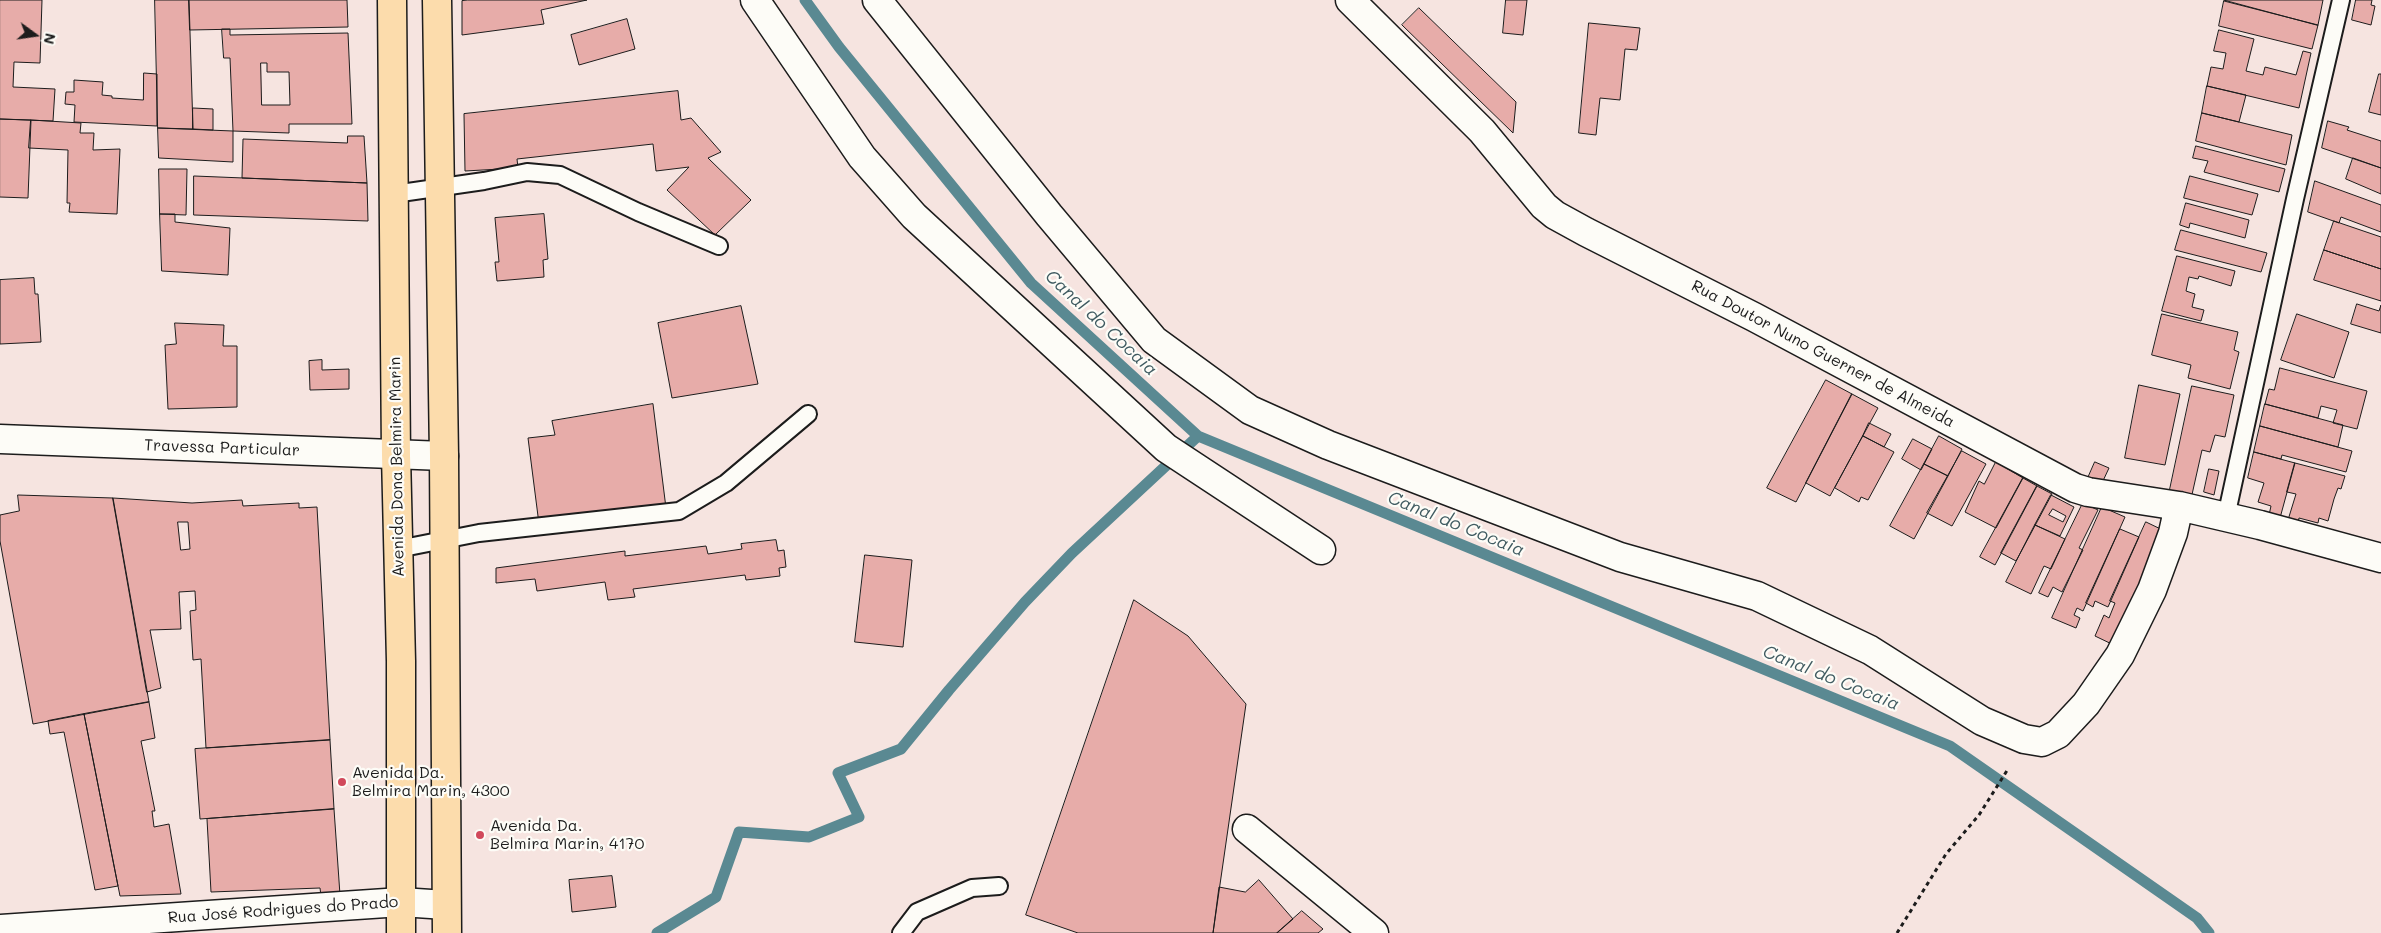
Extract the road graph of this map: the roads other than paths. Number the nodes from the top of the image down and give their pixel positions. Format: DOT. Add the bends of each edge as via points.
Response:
graph roads {
  1 [pos="392,0"];
  2 [pos="437,0"];
  3 [pos="755,0"];
  4 [pos="877,0"];
  5 [pos="1350,0"];
  6 [pos="2341,0"];
  7 [pos="440,188"];
  8 [pos="394,194"];
  9 [pos="719,246"];
  10 [pos="808,414"];
  11 [pos="0,439"];
  12 [pos="396,455"];
  13 [pos="444,456"];
  14 [pos="2179,506"];
  15 [pos="2226,517"];
  16 [pos="445,539"];
  17 [pos="398,549"];
  18 [pos="1322,550"];
  19 [pos="2381,558"];
  20 [pos="1247,829"];
  21 [pos="999,886"];
  22 [pos="401,902"];
  23 [pos="446,905"];
  24 [pos="0,929"];
  25 [pos="401,933"];
  26 [pos="447,933"];
  27 [pos="901,933"];
  28 [pos="1374,933"];
  1 -- 8 [label="main road, Avenida Dona Belmira Marin"];
  2 -- 7 [label="main road"];
  3 -- 18 [label="street" via="862,157 914,216 1166,448"];
  4 -- 14 [label="street" via="1154,340 1250,410 1328,445 1620,557 1757,596 1870,650 1982,721 2024,740 2042,742 2058,734 2086,704 2120,655 2152,590 2173,533"];
  5 -- 14 [label="street, Rua Doutor Nuno Guerner de Almeida" via="1482,131 1536,198 1555,215 1754,316 2075,488"];
  6 -- 15 [label="lane"];
  7 -- 8 [label="lane"];
  7 -- 9 [label="lane" via="527,172 560,175"];
  7 -- 13 [label="main road"];
  8 -- 12 [label="main road, Avenida Dona Belmira Marin"];
  10 -- 16 [label="lane" via="726,483 679,511"];
  11 -- 12 [label="street, Travessa Particular"];
  12 -- 13 [label="street, Travessa Particular"];
  12 -- 17 [label="main road, Avenida Dona Belmira Marin"];
  13 -- 16 [label="main road"];
  14 -- 15 [label="street, Rua Doutor Nuno Guerner de Almeida"];
  15 -- 19 [label="street, Rua Doutor Nuno Guerner de Almeida"];
  16 -- 17 [label="lane"];
  16 -- 23 [label="main road"];
  17 -- 22 [label="main road, Avenida Dona Belmira Marin"];
  20 -- 28 [label="street"];
  21 -- 27 [label="lane" via="972,888 917,912"];
  22 -- 23 [label="street, Rua José Rodrigues do Prado"];
  22 -- 24 [label="street, Rua José Rodrigues do Prado"];
  22 -- 25 [label="main road, Avenida Dona Belmira Marin"];
  23 -- 26 [label="main road"];
}
